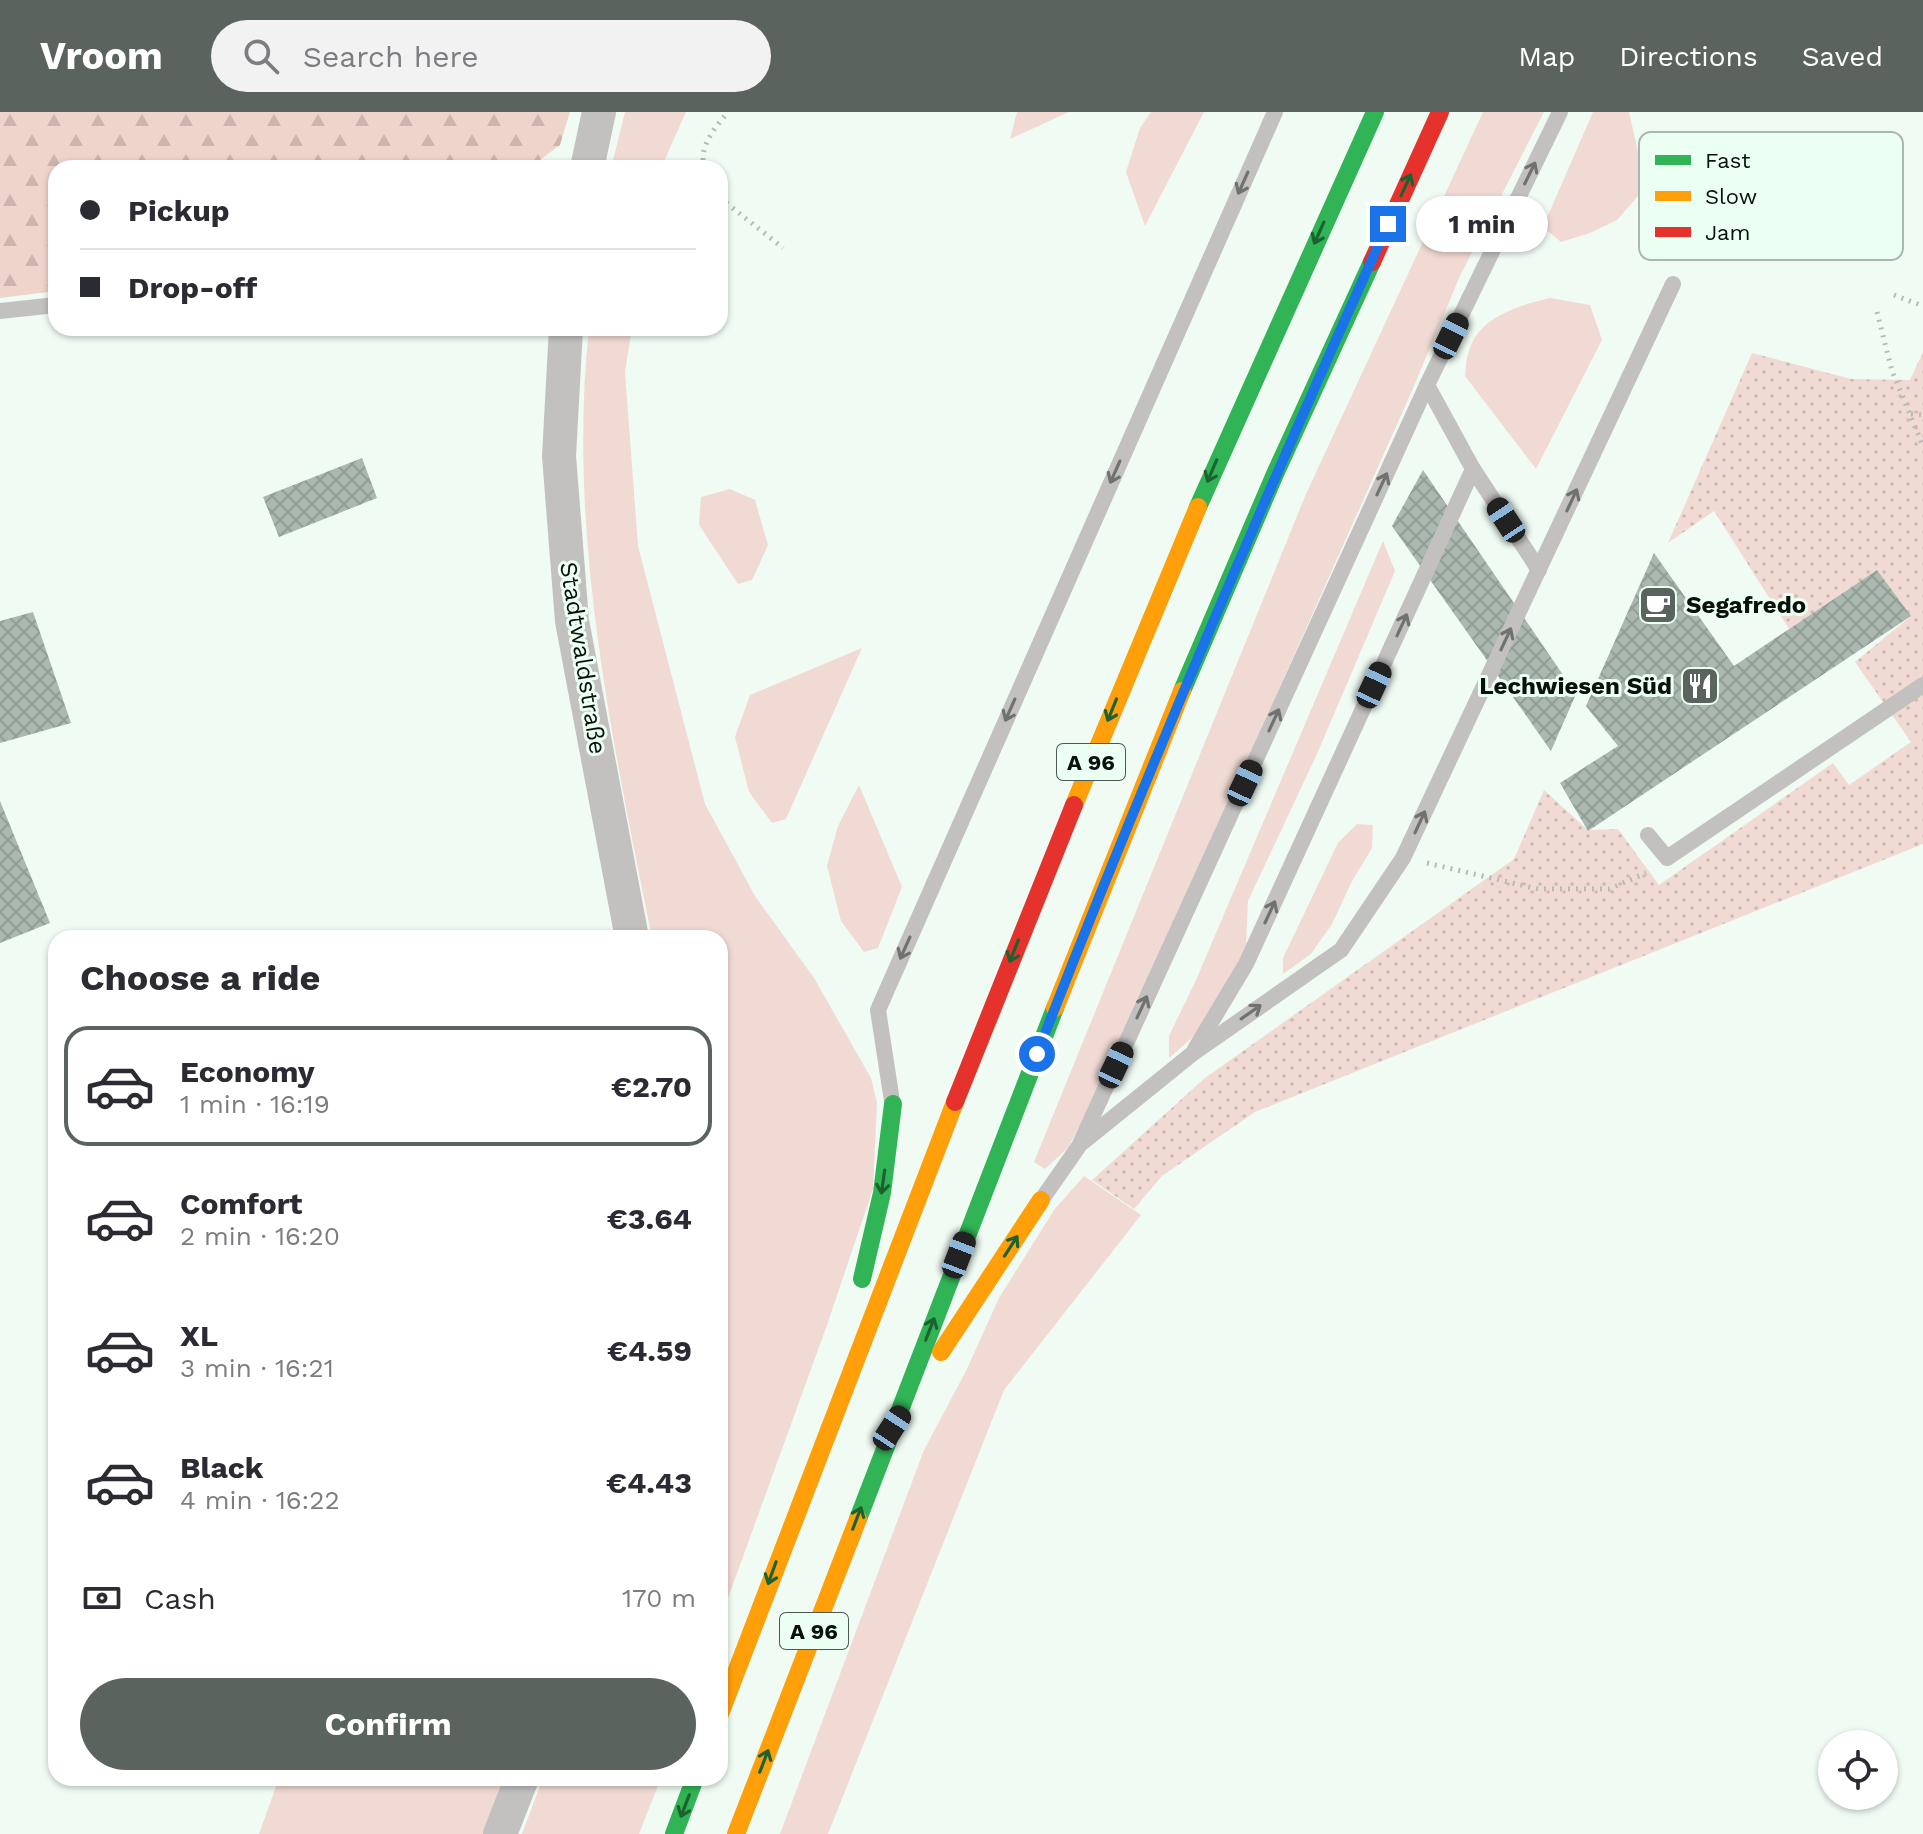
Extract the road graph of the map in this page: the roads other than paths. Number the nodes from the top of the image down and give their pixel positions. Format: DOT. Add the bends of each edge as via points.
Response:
graph roads {
  1 [pos="599,112"];
  2 [pos="1275,112"];
  3 [pos="1375,112"];
  4 [pos="1440,112"];
  5 [pos="1560,112"];
  6 [pos="589,160"];
  7 [pos="1673,284"];
  8 [pos="48,306"];
  9 [pos="0,311"];
  10 [pos="566,336"];
  11 [pos="1427,385"];
  12 [pos="1473,469"];
  13 [pos="1539,570"];
  14 [pos="1923,685"];
  15 [pos="1648,835"];
  16 [pos="630,930"];
  17 [pos="1192,1054"];
  18 [pos="893,1104"];
  19 [pos="1079,1146"];
  20 [pos="1041,1200"];
  21 [pos="829,1421"];
  22 [pos="892,1428"];
  23 [pos="728,1692"];
  24 [pos="519,1786"];
  25 [pos="692,1786"];
  26 [pos="500,1834"];
  27 [pos="674,1834"];
  28 [pos="736,1834"];
  1 -- 6 [label="street"];
  2 -- 18 [label="lane, one-way" via="878,1010"];
  3 -- 21 [label="highway, A 96, one-way" via="1218,457 1114,705"];
  22 -- 4 [label="highway, A 96, one-way" via="1166,729 1281,460"];
  11 -- 5 [label="lane, one-way"];
  13 -- 7 [label="lane, one-way"];
  8 -- 9 [label="lane"];
  10 -- 16 [label="street, Stadtwaldstraße" via="559,456 572,621"];
  11 -- 12 [label="lane"];
  19 -- 11 [label="lane, one-way"];
  12 -- 13 [label="lane"];
  17 -- 12 [label="lane, one-way" via="1246,964"];
  17 -- 13 [label="lane, one-way" via="1341,950 1403,858"];
  14 -- 15 [label="lane" via="1667,858"];
  17 -- 19 [label="lane"];
  18 -- 21 [label="highway, one-way" via="882,1193"];
  19 -- 20 [label="lane"];
  22 -- 20 [label="highway, one-way"];
  21 -- 23 [label="highway, A 96, one-way"];
  28 -- 22 [label="highway, A 96, one-way"];
  24 -- 26 [label="street"];
  25 -- 27 [label="highway, one-way"];
}
